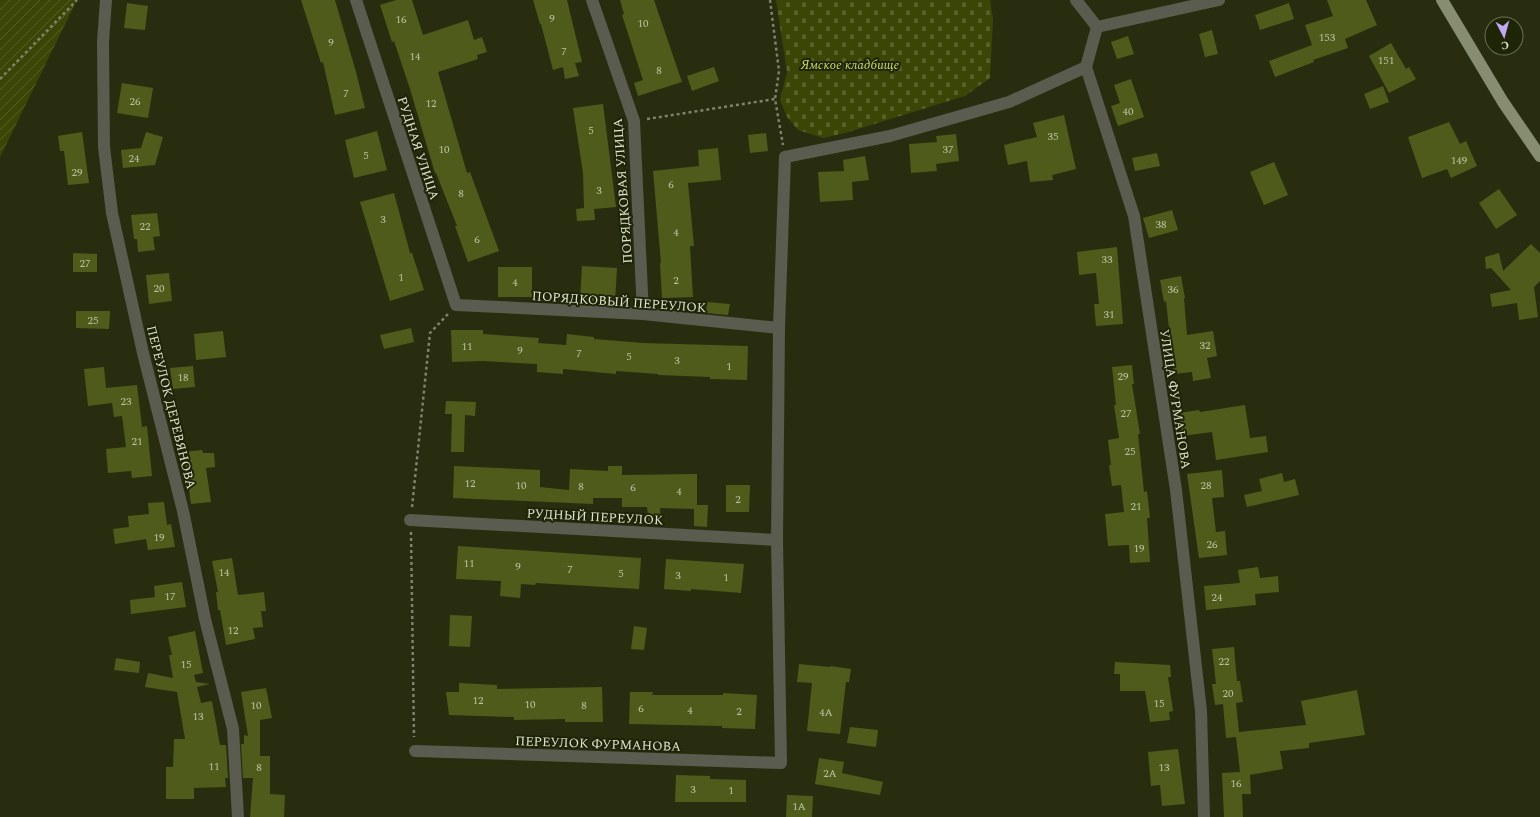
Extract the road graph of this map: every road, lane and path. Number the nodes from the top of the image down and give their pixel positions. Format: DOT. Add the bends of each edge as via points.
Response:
graph roads {
  1 [pos="77,0"];
  2 [pos="106,0"];
  3 [pos="356,0"];
  4 [pos="592,0"];
  5 [pos="770,0"];
  6 [pos="1076,0"];
  7 [pos="1219,0"];
  8 [pos="1442,0"];
  9 [pos="1097,27"];
  10 [pos="1086,67"];
  11 [pos="0,79"];
  12 [pos="775,99"];
  13 [pos="634,121"];
  14 [pos="1540,156"];
  15 [pos="785,157"];
  16 [pos="456,305"];
  17 [pos="643,314"];
  18 [pos="779,328"];
  19 [pos="410,520"];
  20 [pos="777,540"];
  21 [pos="415,750"];
  22 [pos="238,817"];
  23 [pos="1204,817"];
  1 -- 11 [label="path"];
  2 -- 22 [label="street, ПЕРЕУЛОК ДЕРЕВЯНОВА" via="104,147 112,213 143,353 183,511 205,619 233,729"];
  3 -- 16 [label="street, РУДНАЯ УЛИЦА"];
  4 -- 13 [label="street, ПОРЯДКОВАЯ УЛИЦА"];
  5 -- 12 [label="path" via="779,71"];
  6 -- 9 [label="street"];
  7 -- 9 [label="street"];
  8 -- 14 [label="main road" via="1503,102"];
  9 -- 10 [label="street"];
  10 -- 15 [label="street" via="1009,102 890,136"];
  10 -- 23 [label="street, УЛИЦА ФУРМАНОВА" via="1134,216 1176,490 1201,712"];
  12 -- 13 [label="path"];
  12 -- 15 [label="path"];
  13 -- 17 [label="street, ПОРЯДКОВАЯ УЛИЦА"];
  15 -- 18 [label="street"];
  16 -- 17 [label="street, ПОРЯДКОВЫЙ ПЕРЕУЛОК"];
  16 -- 19 [label="path" via="430,333"];
  17 -- 18 [label="street, ПОРЯДКОВЫЙ ПЕРЕУЛОК"];
  18 -- 20 [label="street"];
  19 -- 20 [label="street, РУДНЫЙ ПЕРЕУЛОК"];
  19 -- 21 [label="path"];
  20 -- 21 [label="street, ПЕРЕУЛОК ФУРМАНОВА" via="781,763"];
}
